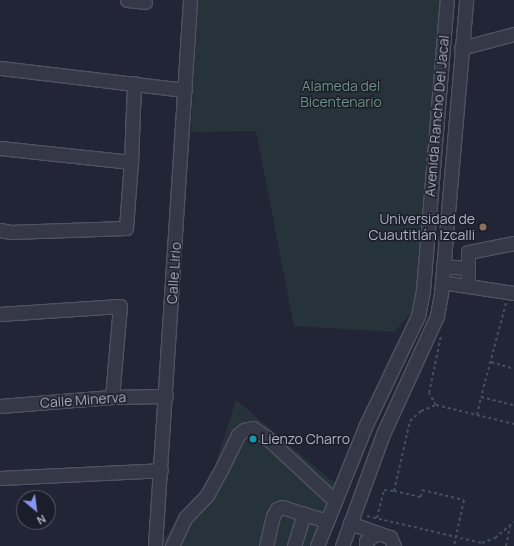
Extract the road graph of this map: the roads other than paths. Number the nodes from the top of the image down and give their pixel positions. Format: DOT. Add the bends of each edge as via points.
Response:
graph roads {
  1 [pos="127,0"];
  2 [pos="190,0"];
  3 [pos="447,0"];
  4 [pos="466,0"];
  5 [pos="145,2"];
  6 [pos="514,34"];
  7 [pos="461,48"];
  8 [pos="0,68"];
  9 [pos="134,83"];
  10 [pos="186,90"];
  11 [pos="0,148"];
  12 [pos="131,162"];
  13 [pos="0,230"];
  14 [pos="514,243"];
  15 [pos="443,266"];
  16 [pos="468,268"];
  17 [pos="442,282"];
  18 [pos="468,286"];
  19 [pos="511,292"];
  20 [pos="0,314"];
  21 [pos="166,396"];
  22 [pos="112,397"];
  23 [pos="0,406"];
  24 [pos="365,427"];
  25 [pos="383,434"];
  26 [pos="161,470"];
  27 [pos="0,478"];
  28 [pos="335,501"];
  29 [pos="304,514"];
  30 [pos="352,518"];
  31 [pos="327,521"];
  32 [pos="377,533"];
  33 [pos="156,546"];
  34 [pos="172,546"];
  35 [pos="266,546"];
  36 [pos="294,546"];
  37 [pos="317,546"];
  38 [pos="342,546"];
  39 [pos="366,546"];
  40 [pos="394,546"];
  1 -- 5 [label="street"];
  2 -- 10 [label="street, Calle Lirio"];
  3 -- 24 [label="street, Avenida Rancho Del Jacal" via="423,290 418,316"];
  4 -- 7 [label="street, Avenida Rancho Del Jacal"];
  6 -- 7 [label="street"];
  7 -- 15 [label="street, Avenida Rancho Del Jacal"];
  8 -- 9 [label="street"];
  9 -- 10 [label="street"];
  9 -- 12 [label="street"];
  10 -- 21 [label="street, Calle Lirio"];
  11 -- 12 [label="street"];
  12 -- 13 [label="street" via="126,228 10,232"];
  14 -- 16 [label="street" via="468,252"];
  15 -- 16 [label="street"];
  15 -- 17 [label="street, Avenida Rancho Del Jacal"];
  16 -- 18 [label="street"];
  17 -- 18 [label="street"];
  17 -- 25 [label="street, Avenida Rancho Del Jacal" via="436,316"];
  18 -- 19 [label="street"];
  20 -- 22 [label="street" via="120,306"];
  21 -- 22 [label="street, Calle Minerva"];
  21 -- 26 [label="street, Calle Lirio"];
  22 -- 23 [label="street, Calle Minerva"];
  24 -- 25 [label="street"];
  24 -- 28 [label="street, Avenida Rancho Del Jacal"];
  25 -- 30 [label="street, Avenida Rancho Del Jacal"];
  26 -- 27 [label="street"];
  26 -- 33 [label="street, Calle Lirio"];
  28 -- 31 [label="street, Avenida Rancho Del Jacal"];
  28 -- 34 [label="street" via="266,436 253,428 244,430 238,435 207,495 185,518"];
  29 -- 31 [label="street"];
  29 -- 35 [label="street" via="282,507 277,509"];
  29 -- 36 [label="street"];
  30 -- 32 [label="street"];
  30 -- 38 [label="street, Avenida Rancho Del Jacal"];
  31 -- 37 [label="street, Avenida Rancho Del Jacal"];
  32 -- 39 [label="street" via="366,541"];
  32 -- 40 [label="street" via="390,537"];
}
